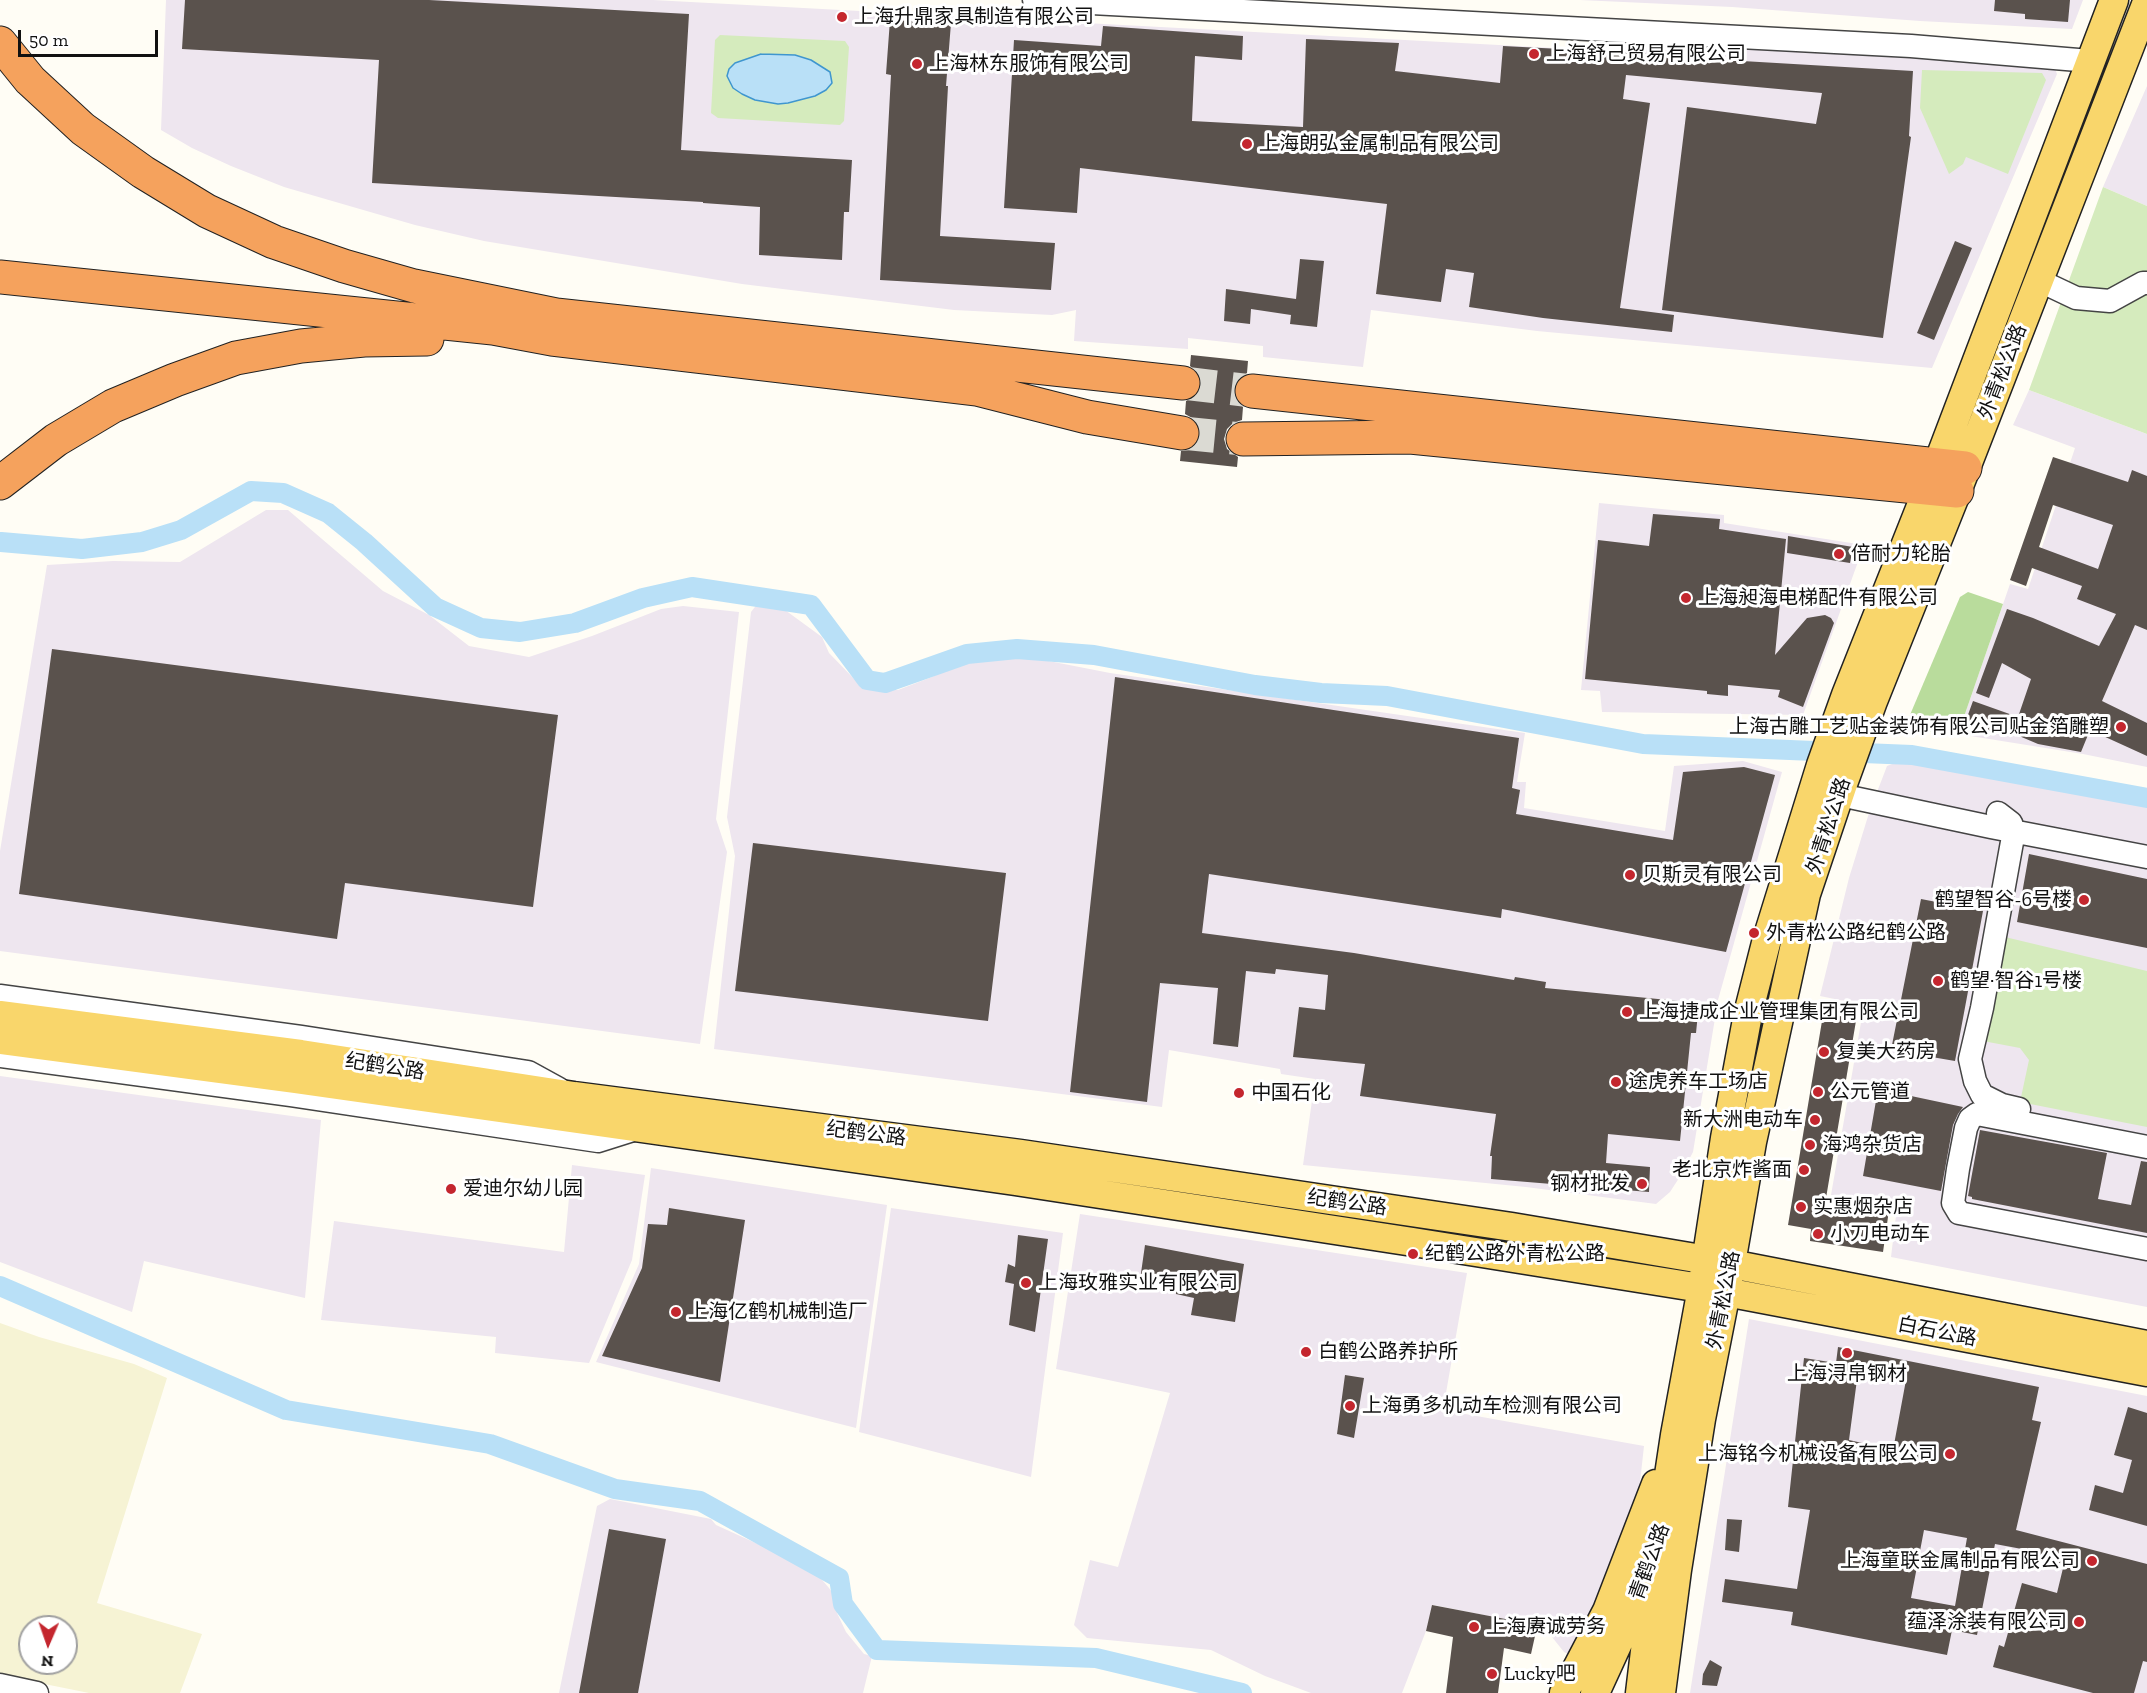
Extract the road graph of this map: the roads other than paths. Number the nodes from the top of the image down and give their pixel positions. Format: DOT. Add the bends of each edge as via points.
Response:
graph roads {
  1 [pos="1034,0"];
  2 [pos="2114,0"];
  3 [pos="2147,2"];
  4 [pos="0,43"];
  5 [pos="2090,61"];
  6 [pos="0,262"];
  7 [pos="0,277"];
  8 [pos="2038,280"];
  9 [pos="2147,283"];
  10 [pos="213,292"];
  11 [pos="554,327"];
  12 [pos="1183,383"];
  13 [pos="1252,391"];
  14 [pos="1182,433"];
  15 [pos="1243,439"];
  16 [pos="1947,478"];
  17 [pos="0,483"];
  18 [pos="1838,778"];
  19 [pos="1995,820"];
  20 [pos="2014,831"];
  21 [pos="2147,843"];
  22 [pos="2147,857"];
  23 [pos="0,996"];
  24 [pos="0,1015"];
  25 [pos="0,1040"];
  26 [pos="0,1056"];
  27 [pos="297,1066"];
  28 [pos="1985,1114"];
  29 [pos="2146,1138"];
  30 [pos="2147,1249"];
  31 [pos="1716,1276"];
  32 [pos="2147,1345"];
  33 [pos="2147,1372"];
  34 [pos="1687,1431"];
  35 [pos="1660,1534"];
  36 [pos="4,1688"];
  37 [pos="37,1693"];
  38 [pos="1564,1693"];
  39 [pos="1595,1693"];
  40 [pos="1640,1693"];
  41 [pos="1661,1693"];
  1 -- 5 [label="street" via="1899,45"];
  2 -- 5 [label="main road, 外青松公路"];
  3 -- 8 [label="main road, 外青松公路"];
  4 -- 11 [label="highway" via="30,80 83,129 207,211 274,242 344,266"];
  5 -- 16 [label="main road, 外青松公路"];
  6 -- 10 [label="highway"];
  7 -- 10 [label="highway"];
  8 -- 9 [label="street" via="2076,298 2110,301"];
  8 -- 16 [label="main road, 外青松公路"];
  10 -- 11 [label="highway" via="493,328"];
  11 -- 12 [label="highway"];
  11 -- 14 [label="highway" via="977,389 1087,417"];
  11 -- 17 [label="highway" via="301,346 236,358 113,406 56,440"];
  13 -- 16 [label="highway"];
  15 -- 16 [label="highway" via="1410,437"];
  16 -- 18 [label="main road, 外青松公路" via="1873,701"];
  16 -- 18 [label="main road, 外青松公路" via="1846,695"];
  18 -- 19 [label="street"];
  18 -- 31 [label="main road, 外青松公路" via="1767,939 1748,1014 1725,1138"];
  19 -- 20 [label="street"];
  19 -- 21 [label="street"];
  19 -- 28 [label="street" via="2001,851 1960,1077"];
  20 -- 22 [label="street"];
  20 -- 29 [label="street" via="1970,1059 1982,1095 2002,1105"];
  23 -- 27 [label="street"];
  24 -- 27 [label="main road, 纪鹤公路"];
  25 -- 27 [label="main road, 纪鹤公路"];
  26 -- 27 [label="street"];
  27 -- 31 [label="main road, 纪鹤公路" via="639,1128"];
  27 -- 31 [label="main road, 纪鹤公路" via="574,1096 1021,1154 1512,1227"];
  28 -- 29 [label="street"];
  28 -- 30 [label="street" via="1970,1119 1966,1128 1953,1203 1959,1213"];
  31 -- 32 [label="main road, 白石公路"];
  31 -- 33 [label="main road, 白石公路"];
  31 -- 34 [label="main road, 外青松公路"];
  34 -- 35 [label="main road, 外青松公路"];
  34 -- 38 [label="main road, 青鹤公路" via="1607,1611"];
  34 -- 41 [label="main road, 外青松公路" via="1677,1570"];
  35 -- 39 [label="main road, 青鹤公路" via="1629,1619"];
  35 -- 40 [label="main road, 外青松公路"];
  36 -- 37 [label="street"];
}
